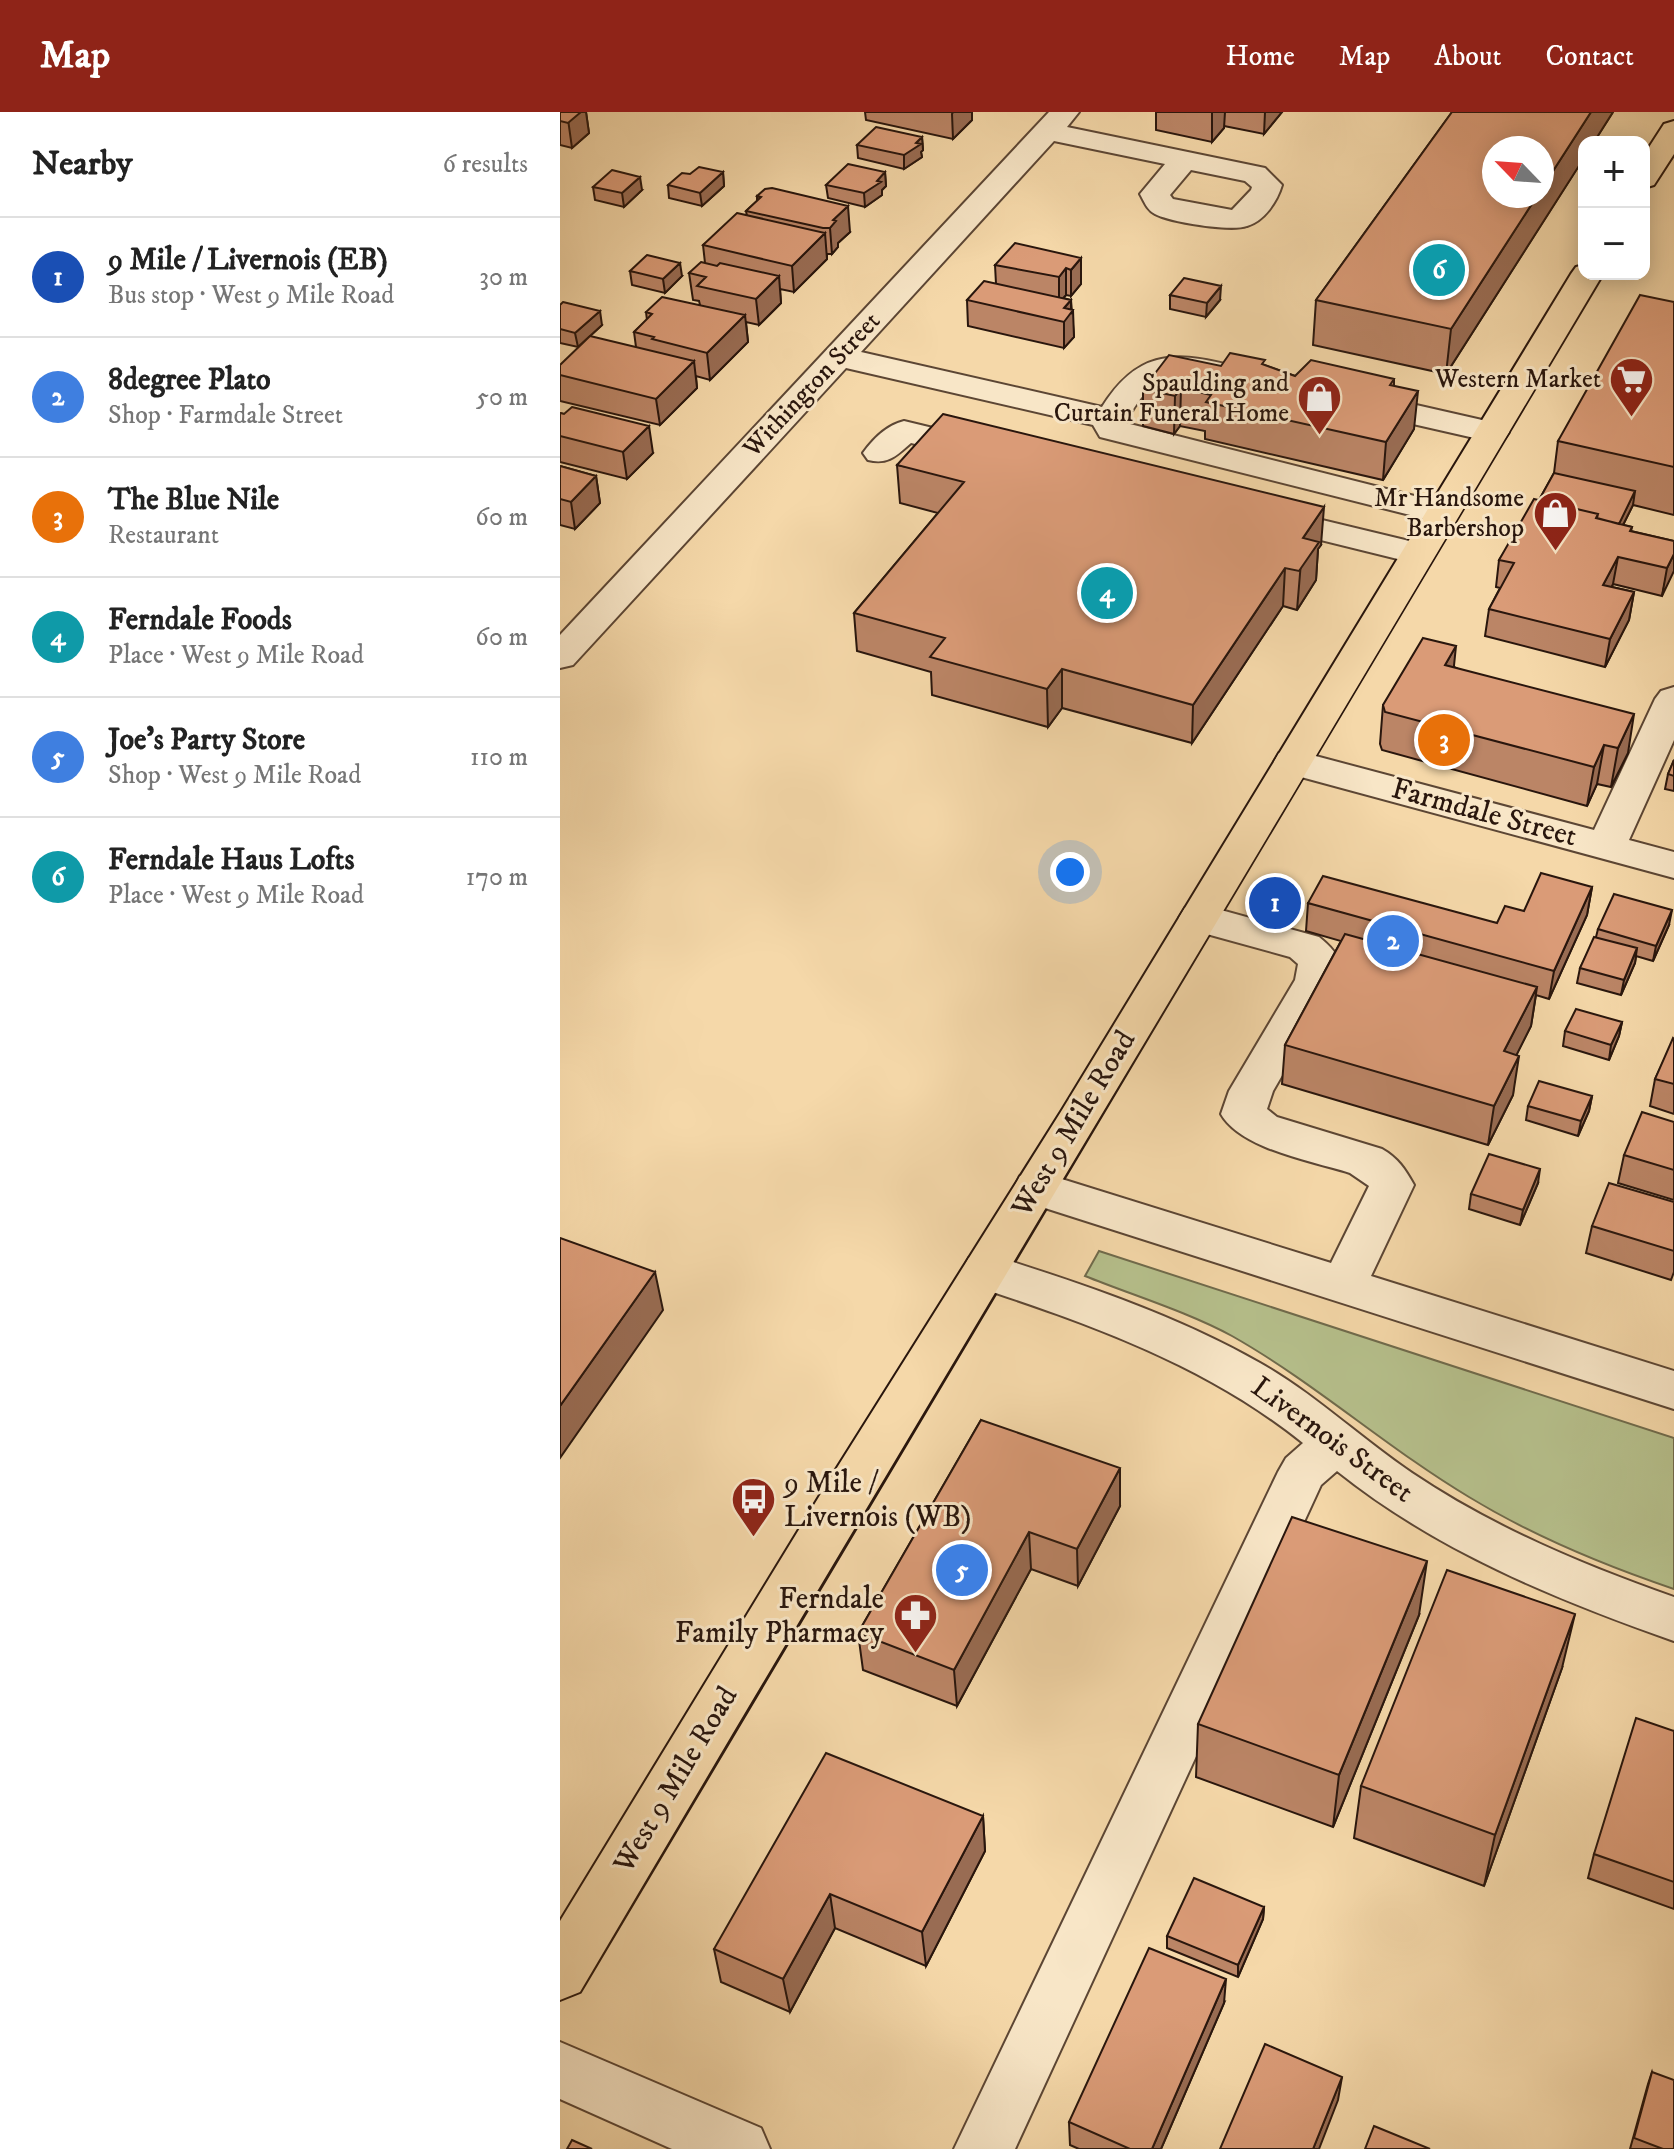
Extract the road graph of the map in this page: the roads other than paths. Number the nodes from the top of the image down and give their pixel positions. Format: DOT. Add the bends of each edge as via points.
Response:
graph roads {
  1 [pos="1056,122"];
  2 [pos="1674,130"];
  3 [pos="1184,160"];
  4 [pos="1650,169"];
  5 [pos="1583,280"];
  6 [pos="838,356"];
  7 [pos="1248,378"];
  8 [pos="1333,396"];
  9 [pos="1111,419"];
  10 [pos="1492,432"];
  11 [pos="880,453"];
  12 [pos="1011,456"];
  13 [pos="1239,510"];
  14 [pos="1442,513"];
  15 [pos="1418,553"];
  16 [pos="560,657"];
  17 [pos="1674,699"];
  18 [pos="1293,762"];
  19 [pos="1606,846"];
  20 [pos="1674,865"];
  21 [pos="1199,918"];
  22 [pos="1036,1188"];
  23 [pos="985,1271"];
  24 [pos="1343,1285"];
  25 [pos="1674,1390"];
  26 [pos="1337,1443"];
  27 [pos="1674,1619"];
  28 [pos="560,1973"];
  29 [pos="560,2070"];
  30 [pos="740,2149"];
  31 [pos="984,2149"];
  1 -- 3 [label="street"];
  1 -- 6 [label="street, Withington Street"];
  2 -- 4 [label="main road"];
  5 -- 10 [label="main road, West 9 Mile Road"];
  6 -- 9 [label="street"];
  6 -- 16 [label="street, Withington Street"];
  7 -- 9 [label="street" via="1162,365 1120,399"];
  8 -- 10 [label="street"];
  9 -- 14 [label="street" via="1112,430"];
  10 -- 14 [label="main road, West 9 Mile Road"];
  11 -- 12 [label="street" via="904,431"];
  13 -- 15 [label="street"];
  14 -- 15 [label="main road, West 9 Mile Road"];
  15 -- 18 [label="main road, West 9 Mile Road"];
  17 -- 19 [label="street"];
  18 -- 19 [label="street, Farmdale Street"];
  18 -- 21 [label="main road, West 9 Mile Road"];
  19 -- 20 [label="street, Farmdale Street"];
  21 -- 22 [label="main road, West 9 Mile Road"];
  21 -- 24 [label="street" via="1304,947 1318,958 1316,980 1243,1114 1261,1128 1366,1161 1381,1169 1392,1185"];
  22 -- 23 [label="main road, West 9 Mile Road"];
  22 -- 24 [label="street"];
  23 -- 26 [label="street, Livernois Street" via="1149,1330 1245,1376"];
  23 -- 28 [label="main road, West 9 Mile Road"];
  24 -- 25 [label="street"];
  26 -- 27 [label="street, Livernois Street" via="1413,1499 1496,1547"];
  26 -- 31 [label="street" via="1303,1472"];
  29 -- 30 [label="street"];
}
